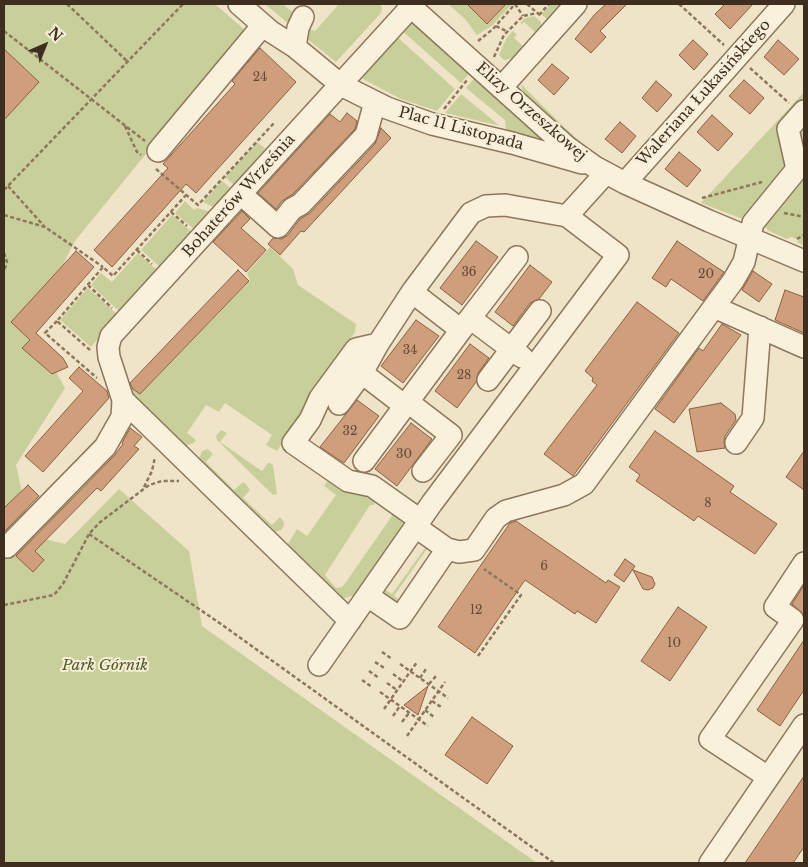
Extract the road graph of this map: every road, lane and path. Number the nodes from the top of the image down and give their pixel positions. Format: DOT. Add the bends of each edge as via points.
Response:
graph roads {
  1 [pos="67,4"];
  2 [pos="183,4"];
  3 [pos="239,4"];
  4 [pos="515,4"];
  5 [pos="527,4"];
  6 [pos="549,4"];
  7 [pos="576,4"];
  8 [pos="784,4"];
  9 [pos="410,5"];
  10 [pos="538,14"];
  11 [pos="303,16"];
  12 [pos="523,16"];
  13 [pos="543,18"];
  14 [pos="263,25"];
  15 [pos="496,26"];
  16 [pos="4,31"];
  17 [pos="508,32"];
  18 [pos="478,41"];
  19 [pos="295,47"];
  20 [pos="494,57"];
  21 [pos="127,61"];
  22 [pos="341,85"];
  23 [pos="461,88"];
  24 [pos="501,88"];
  25 [pos="90,98"];
  26 [pos="375,102"];
  27 [pos="804,111"];
  28 [pos="440,114"];
  29 [pos="275,122"];
  30 [pos="126,126"];
  31 [pos="149,153"];
  32 [pos="600,170"];
  33 [pos="770,180"];
  34 [pos="624,183"];
  35 [pos="8,186"];
  36 [pos="4,190"];
  37 [pos="241,194"];
  38 [pos="186,195"];
  39 [pos="700,199"];
  40 [pos="775,211"];
  41 [pos="4,215"];
  42 [pos="567,216"];
  43 [pos="804,217"];
  44 [pos="45,227"];
  45 [pos="750,238"];
  46 [pos="4,253"];
  47 [pos="517,257"];
  48 [pos="804,261"];
  49 [pos="103,267"];
  50 [pos="4,271"];
  51 [pos="88,285"];
  52 [pos="412,292"];
  53 [pos="714,307"];
  54 [pos="540,311"];
  55 [pos="57,320"];
  56 [pos="126,320"];
  57 [pos="465,324"];
  58 [pos="760,327"];
  59 [pos="378,344"];
  60 [pos="804,347"];
  61 [pos="511,349"];
  62 [pos="90,350"];
  63 [pos="534,366"];
  64 [pos="362,373"];
  65 [pos="488,380"];
  66 [pos="101,382"];
  67 [pos="123,400"];
  68 [pos="338,404"];
  69 [pos="406,404"];
  70 [pos="451,435"];
  71 [pos="736,443"];
  72 [pos="154,449"];
  73 [pos="472,450"];
  74 [pos="364,461"];
  75 [pos="423,471"];
  76 [pos="184,482"];
  77 [pos="144,489"];
  78 [pos="418,524"];
  79 [pos="89,534"];
  80 [pos="7,547"];
  81 [pos="447,549"];
  82 [pos="804,563"];
  83 [pos="484,569"];
  84 [pos="368,596"];
  85 [pos="4,605"];
  86 [pos="350,621"];
  87 [pos="382,652"];
  88 [pos="478,656"];
  89 [pos="392,659"];
  90 [pos="375,662"];
  91 [pos="417,662"];
  92 [pos="400,664"];
  93 [pos="319,666"];
  94 [pos="386,668"];
  95 [pos="426,669"];
  96 [pos="369,671"];
  97 [pos="410,672"];
  98 [pos="393,674"];
  99 [pos="436,676"];
  100 [pos="379,678"];
  101 [pos="420,678"];
  102 [pos="362,680"];
  103 [pos="404,682"];
  104 [pos="445,682"];
  105 [pos="387,683"];
  106 [pos="429,685"];
  107 [pos="372,687"];
  108 [pos="397,690"];
  109 [pos="380,692"];
  110 [pos="439,692"];
  111 [pos="448,698"];
  112 [pos="390,700"];
  113 [pos="432,701"];
  114 [pos="400,706"];
  115 [pos="441,708"];
  116 [pos="384,709"];
  117 [pos="425,710"];
  118 [pos="409,713"];
  119 [pos="393,716"];
  120 [pos="434,717"];
  121 [pos="418,720"];
  122 [pos="402,722"];
  123 [pos="804,725"];
  124 [pos="428,726"];
  125 [pos="407,736"];
  126 [pos="768,777"];
  127 [pos="554,863"];
  128 [pos="710,863"];
  1 -- 21 [label="path"];
  2 -- 21 [label="path"];
  3 -- 14 [label="street, Plac 11 Listopada"];
  4 -- 12 [label="path"];
  4 -- 15 [label="path"];
  5 -- 10 [label="path"];
  6 -- 10 [label="path"];
  7 -- 24 [label="street"];
  8 -- 34 [label="street, Waleriana Łukasińskiego"];
  9 -- 22 [label="street, Bohaterów Września"];
  9 -- 24 [label="street, Elizy Orzeszkowej"];
  10 -- 12 [label="path"];
  10 -- 13 [label="path"];
  11 -- 19 [label="street"];
  12 -- 17 [label="path"];
  14 -- 19 [label="street, Plac 11 Listopada"];
  14 -- 31 [label="street"];
  15 -- 17 [label="path"];
  15 -- 18 [label="path"];
  16 -- 25 [label="path"];
  17 -- 20 [label="path"];
  19 -- 22 [label="street, Plac 11 Listopada"];
  21 -- 25 [label="path"];
  22 -- 26 [label="street, Plac 11 Listopada"];
  22 -- 37 [label="street, Bohaterów Września"];
  23 -- 28 [label="path"];
  24 -- 32 [label="street, Elizy Orzeszkowej" via="567,146"];
  25 -- 30 [label="path"];
  25 -- 35 [label="path"];
  26 -- 32 [label="street, Plac 11 Listopada" via="410,118 512,143"];
  26 -- 37 [label="street" via="366,135 278,227"];
  27 -- 45 [label="street" via="788,129 797,169 753,223"];
  29 -- 38 [label="path" via="198,205"];
  30 -- 31 [label="path"];
  30 -- 31 [label="path" via="137,152"];
  31 -- 38 [label="path"];
  32 -- 34 [label="street, Elizy Orzeszkowej"];
  32 -- 42 [label="street"];
  33 -- 39 [label="path"];
  34 -- 45 [label="street, Elizy Orzeszkowej"];
  35 -- 36 [label="path"];
  35 -- 44 [label="path"];
  37 -- 56 [label="street, Bohaterów Września"];
  38 -- 49 [label="path" via="113,276"];
  40 -- 43 [label="path"];
  41 -- 44 [label="path"];
  42 -- 52 [label="street" via="505,205 486,206 471,213"];
  42 -- 63 [label="street" via="618,255"];
  44 -- 49 [label="path"];
  45 -- 48 [label="street, Elizy Orzeszkowej"];
  45 -- 53 [label="street" via="744,262"];
  46 -- 50 [label="path" via="7,262"];
  47 -- 57 [label="street"];
  49 -- 51 [label="path"];
  51 -- 55 [label="path"];
  51 -- 56 [label="path"];
  52 -- 57 [label="street"];
  52 -- 59 [label="street"];
  53 -- 58 [label="street"];
  53 -- 81 [label="street" via="584,484 564,495 506,511 496,518 474,550 459,552"];
  54 -- 61 [label="street"];
  55 -- 62 [label="path"];
  55 -- 66 [label="path" via="45,333"];
  56 -- 67 [label="street, Bohaterów Września" via="111,336 108,347"];
  57 -- 61 [label="street"];
  57 -- 69 [label="street"];
  58 -- 60 [label="street"];
  58 -- 71 [label="street" via="753,418"];
  59 -- 64 [label="street"];
  59 -- 78 [label="street" via="356,349 320,398 310,420 293,443 348,481 372,486"];
  61 -- 63 [label="street"];
  61 -- 65 [label="street"];
  63 -- 73 [label="street"];
  64 -- 68 [label="street"];
  64 -- 69 [label="street"];
  67 -- 80 [label="street" via="122,417 105,447"];
  67 -- 86 [label="street"];
  69 -- 70 [label="street"];
  69 -- 74 [label="street"];
  70 -- 73 [label="street"];
  70 -- 75 [label="street"];
  72 -- 77 [label="path" via="152,471"];
  73 -- 78 [label="street"];
  76 -- 77 [label="path" via="155,482"];
  77 -- 79 [label="path"];
  78 -- 81 [label="street"];
  78 -- 84 [label="street"];
  79 -- 85 [label="path" via="54,595"];
  79 -- 127 [label="path" via="221,624"];
  81 -- 84 [label="street" via="400,618"];
  82 -- 126 [label="street" via="775,607 793,620 710,739"];
  83 -- 88 [label="path" via="522,595"];
  84 -- 86 [label="street"];
  86 -- 93 [label="street"];
  87 -- 89 [label="path"];
  90 -- 94 [label="path"];
  91 -- 97 [label="path"];
  92 -- 97 [label="path"];
  95 -- 101 [label="path"];
  96 -- 100 [label="path"];
  97 -- 101 [label="path"];
  97 -- 103 [label="path"];
  98 -- 103 [label="path"];
  99 -- 106 [label="path"];
  101 -- 106 [label="path"];
  102 -- 107 [label="path"];
  103 -- 108 [label="path"];
  104 -- 110 [label="path"];
  105 -- 108 [label="path"];
  106 -- 110 [label="path"];
  108 -- 112 [label="path"];
  109 -- 112 [label="path"];
  110 -- 111 [label="path"];
  110 -- 113 [label="path"];
  112 -- 114 [label="path"];
  112 -- 116 [label="path"];
  113 -- 115 [label="path"];
  113 -- 117 [label="path"];
  114 -- 118 [label="path"];
  114 -- 119 [label="path"];
  117 -- 120 [label="path"];
  117 -- 121 [label="path"];
  118 -- 121 [label="path"];
  118 -- 122 [label="path"];
  121 -- 124 [label="path"];
  121 -- 125 [label="path"];
  123 -- 126 [label="street"];
  126 -- 128 [label="street"];
}
